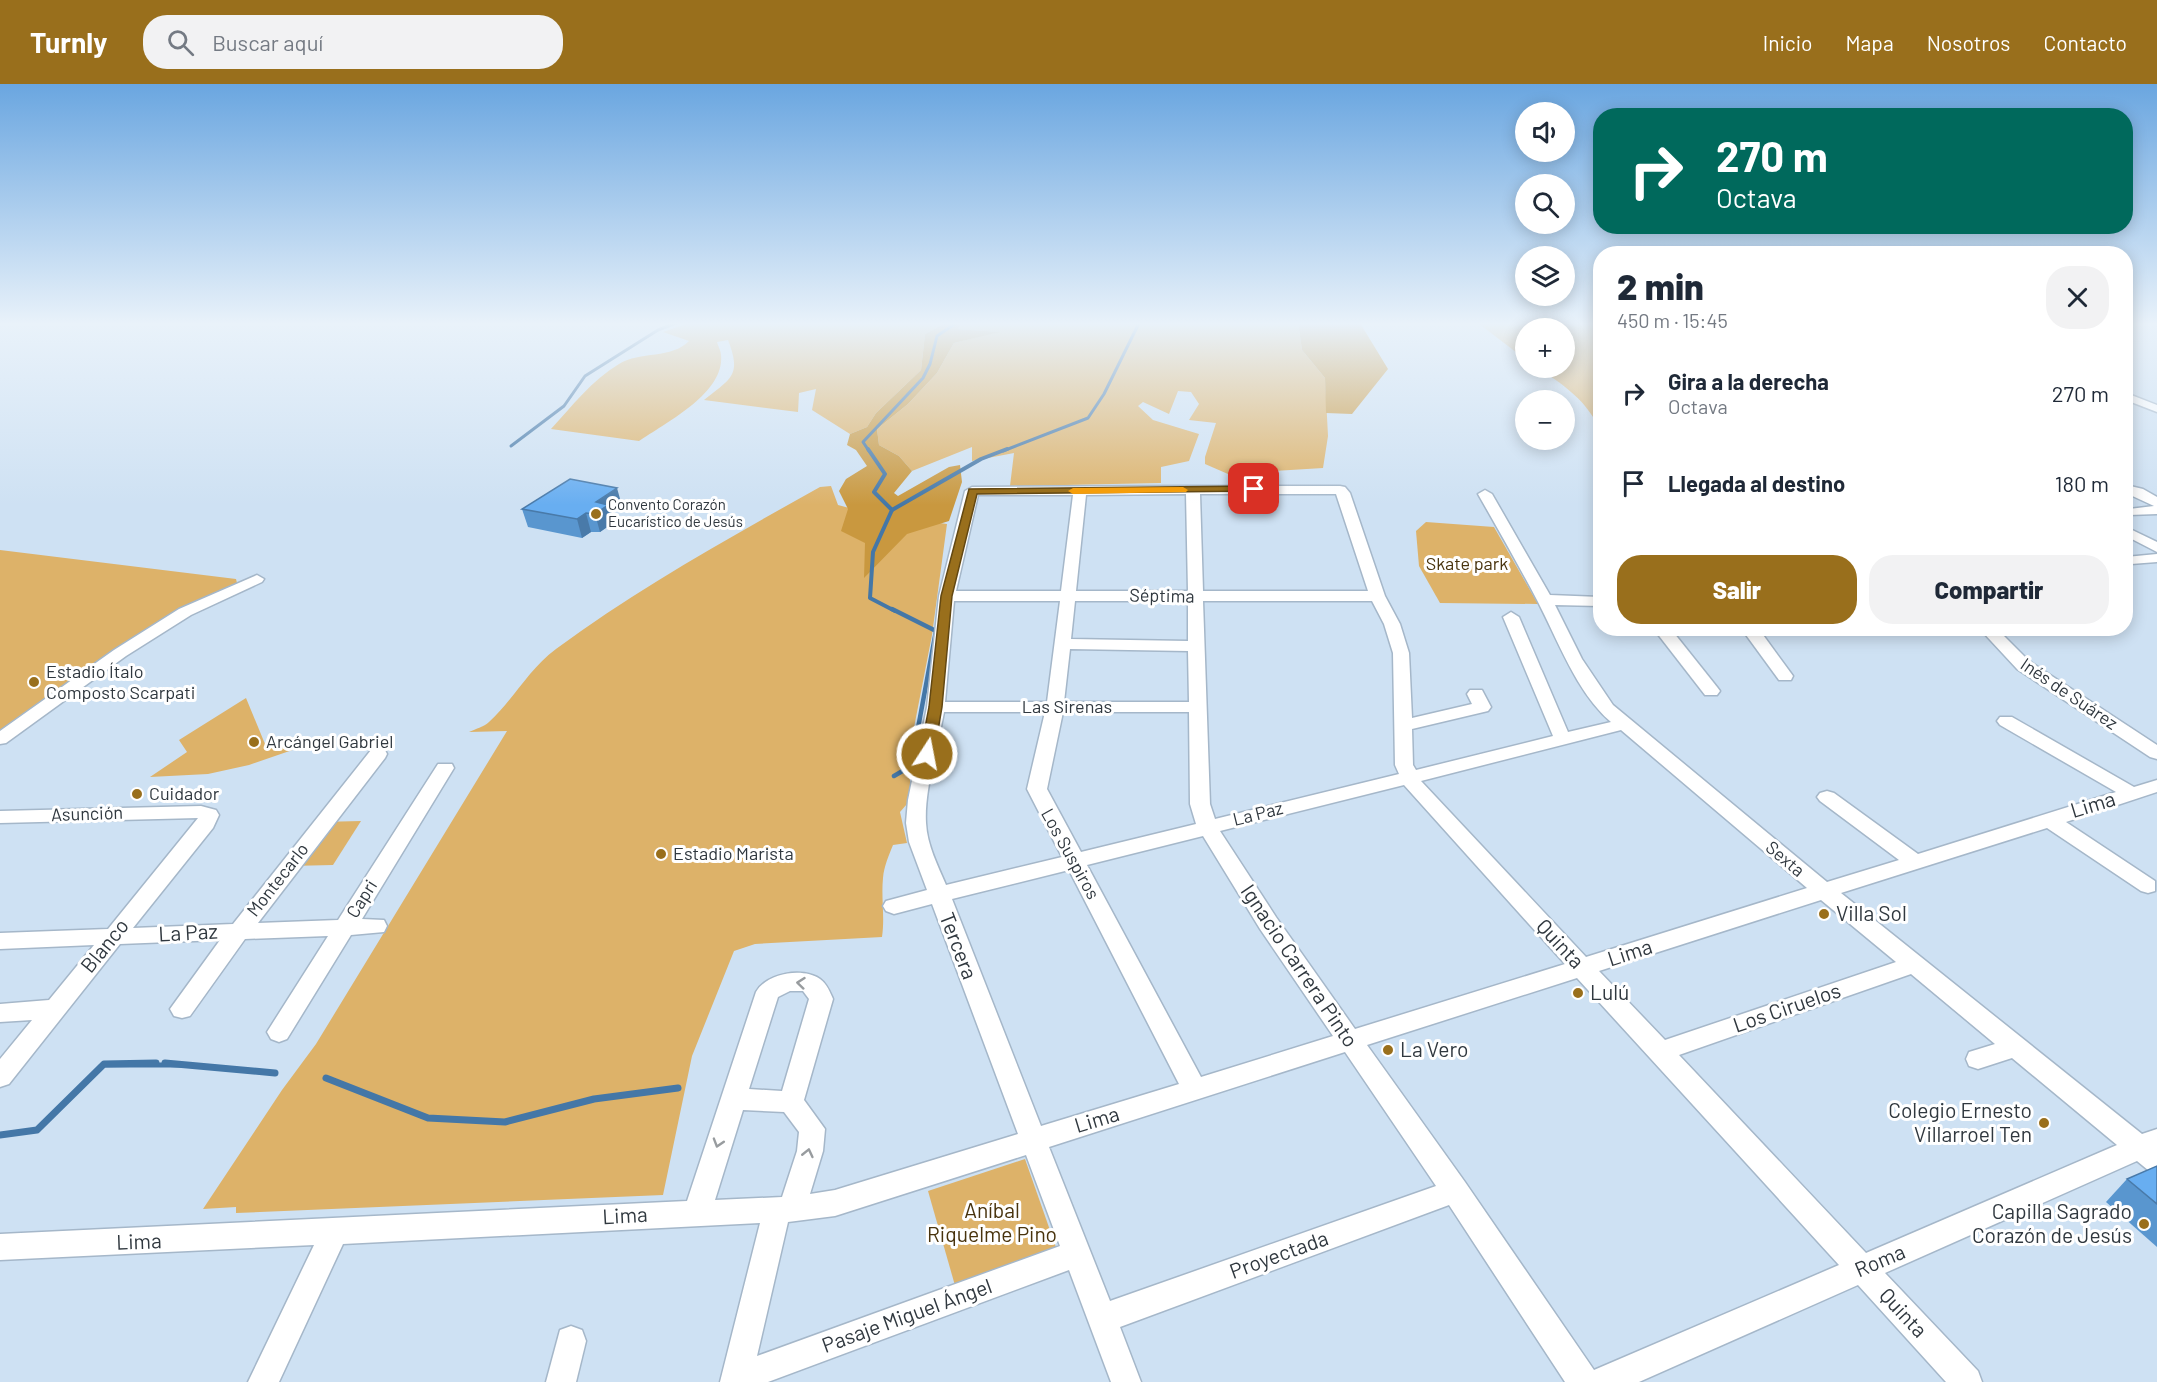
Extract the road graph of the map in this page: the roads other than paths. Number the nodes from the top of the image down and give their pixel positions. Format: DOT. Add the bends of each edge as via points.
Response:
graph roads {
  1 [pos="2133,400"];
  2 [pos="2157,412"];
  3 [pos="2135,416"];
  4 [pos="1193,490"];
  5 [pos="1080,491"];
  6 [pos="2133,491"];
  7 [pos="1485,494"];
  8 [pos="2157,502"];
  9 [pos="2133,509"];
  10 [pos="2157,510"];
  11 [pos="2133,535"];
  12 [pos="2157,548"];
  13 [pos="2157,558"];
  14 [pos="2133,560"];
  15 [pos="257,579"];
  16 [pos="1066,595"];
  17 [pos="947,596"];
  18 [pos="1377,596"];
  19 [pos="1194,597"];
  20 [pos="1545,600"];
  21 [pos="1593,601"];
  22 [pos="1511,617"];
  23 [pos="1667,636"];
  24 [pos="1755,636"];
  25 [pos="1995,636"];
  26 [pos="1062,644"];
  27 [pos="1197,646"];
  28 [pos="1785,676"];
  29 [pos="1711,692"];
  30 [pos="1476,693"];
  31 [pos="936,707"];
  32 [pos="1055,707"];
  33 [pos="1198,707"];
  34 [pos="2006,721"];
  35 [pos="1624,724"];
  36 [pos="1404,725"];
  37 [pos="0,739"];
  38 [pos="1564,739"];
  39 [pos="2157,753"];
  40 [pos="378,754"];
  41 [pos="445,768"];
  42 [pos="1408,777"];
  43 [pos="2157,786"];
  44 [pos="2131,793"];
  45 [pos="1827,797"];
  46 [pos="209,815"];
  47 [pos="0,818"];
  48 [pos="2048,819"];
  49 [pos="1207,827"];
  50 [pos="1075,861"];
  51 [pos="1914,861"];
  52 [pos="2148,886"];
  53 [pos="1823,890"];
  54 [pos="938,896"];
  55 [pos="894,906"];
  56 [pos="376,926"];
  57 [pos="344,928"];
  58 [pos="239,931"];
  59 [pos="113,937"];
  60 [pos="0,941"];
  61 [pos="1916,964"];
  62 [pos="1583,968"];
  63 [pos="54,1009"];
  64 [pos="182,1009"];
  65 [pos="0,1012"];
  66 [pos="279,1032"];
  67 [pos="1350,1041"];
  68 [pos="2016,1047"];
  69 [pos="1659,1052"];
  70 [pos="1978,1059"];
  71 [pos="0,1077"];
  72 [pos="1195,1090"];
  73 [pos="732,1099"];
  74 [pos="792,1101"];
  75 [pos="1033,1140"];
  76 [pos="2151,1150"];
  77 [pos="1455,1191"];
  78 [pos="784,1210"];
  79 [pos="697,1213"];
  80 [pos="335,1230"];
  81 [pos="0,1248"];
  82 [pos="1078,1253"];
  83 [pos="1862,1269"];
  84 [pos="1103,1318"];
  85 [pos="571,1341"];
  86 [pos="735,1381"];
  87 [pos="263,1382"];
  88 [pos="561,1382"];
  89 [pos="1126,1382"];
  90 [pos="1583,1382"];
  91 [pos="1604,1382"];
  92 [pos="1966,1382"];
  1 -- 2 [label="street"];
  2 -- 3 [label="street"];
  4 -- 5 [label="street"];
  4 -- 18 [label="street" via="1340,490"];
  4 -- 19 [label="street, Ignacio Carrera Pinto"];
  5 -- 16 [label="street, Los Suspiros"];
  5 -- 17 [label="street, Tercera" via="972,491"];
  6 -- 8 [label="street"];
  7 -- 20 [label="street, Sexta"];
  9 -- 10 [label="street"];
  11 -- 12 [label="street"];
  13 -- 14 [label="street"];
  15 -- 37 [label="street" via="185,612"];
  16 -- 17 [label="street, Séptima"];
  16 -- 19 [label="street, Séptima"];
  16 -- 26 [label="street, Los Suspiros"];
  17 -- 31 [label="street, Tercera"];
  18 -- 19 [label="street, Séptima"];
  18 -- 36 [label="street" via="1401,653"];
  19 -- 27 [label="street, Ignacio Carrera Pinto"];
  20 -- 21 [label="street"];
  20 -- 35 [label="street, Sexta" via="1574,659 1607,709"];
  22 -- 38 [label="street"];
  23 -- 29 [label="street"];
  24 -- 28 [label="street"];
  25 -- 39 [label="street, Inés de Suárez" via="2023,665"];
  26 -- 27 [label="street"];
  26 -- 32 [label="street, Los Suspiros"];
  27 -- 33 [label="street, Ignacio Carrera Pinto"];
  30 -- 36 [label="street" via="1482,707"];
  31 -- 32 [label="street, Las Sirenas"];
  31 -- 54 [label="street, Tercera" via="916,823"];
  32 -- 33 [label="street, Las Sirenas"];
  32 -- 50 [label="street, Los Suspiros" via="1037,789"];
  33 -- 49 [label="street, Ignacio Carrera Pinto" via="1200,804"];
  34 -- 44 [label="street"];
  35 -- 38 [label="street, La Paz"];
  35 -- 53 [label="street, Sexta"];
  36 -- 42 [label="street" via="1404,765"];
  38 -- 42 [label="street, La Paz"];
  40 -- 58 [label="street, Montecarlo"];
  41 -- 57 [label="street, Capri"];
  42 -- 49 [label="street, La Paz"];
  42 -- 62 [label="street, Quinta"];
  43 -- 44 [label="street, Lima"];
  44 -- 48 [label="street, Lima"];
  45 -- 51 [label="street"];
  46 -- 47 [label="street, Asunción" via="201,812"];
  46 -- 59 [label="street, Blanco"];
  48 -- 51 [label="street, Lima"];
  48 -- 52 [label="street"];
  49 -- 50 [label="street, La Paz"];
  49 -- 67 [label="street, Ignacio Carrera Pinto"];
  50 -- 54 [label="street, La Paz"];
  50 -- 72 [label="street, Los Suspiros"];
  51 -- 53 [label="street, Lima"];
  53 -- 61 [label="street, Sexta"];
  53 -- 62 [label="street, Lima"];
  54 -- 55 [label="street, La Paz"];
  54 -- 75 [label="street, Tercera"];
  56 -- 57 [label="street, La Paz"];
  57 -- 58 [label="street, La Paz"];
  57 -- 66 [label="street, Capri"];
  58 -- 59 [label="street, La Paz"];
  58 -- 64 [label="street, Montecarlo"];
  59 -- 60 [label="street, La Paz"];
  59 -- 63 [label="street, Blanco"];
  61 -- 68 [label="street, Sexta"];
  61 -- 69 [label="street, Los Ciruelos"];
  62 -- 67 [label="street, Lima"];
  62 -- 69 [label="street, Quinta"];
  63 -- 65 [label="street"];
  63 -- 71 [label="street, Blanco"];
  67 -- 72 [label="street, Lima"];
  67 -- 77 [label="street, Ignacio Carrera Pinto"];
  68 -- 70 [label="street"];
  68 -- 76 [label="street, Sexta"];
  69 -- 83 [label="street, Quinta"];
  72 -- 75 [label="street, Lima"];
  73 -- 74 [label="street"];
  74 -- 73 [label="street, one-way" via="821,999 819,990 802,982 788,982 768,992"];
  73 -- 79 [label="street, one-way"];
  78 -- 74 [label="street, one-way" via="810,1151 812,1129"];
  75 -- 78 [label="street, Lima" via="835,1203"];
  75 -- 82 [label="street, Tercera"];
  76 -- 83 [label="street, Roma"];
  77 -- 84 [label="street, Proyectada"];
  77 -- 90 [label="street, Ignacio Carrera Pinto"];
  78 -- 79 [label="street, Lima"];
  78 -- 86 [label="street"];
  79 -- 80 [label="street, Lima"];
  80 -- 81 [label="street, Lima"];
  80 -- 87 [label="street"];
  82 -- 84 [label="street, Tercera"];
  82 -- 86 [label="street, Pasaje Miguel Ángel"];
  83 -- 91 [label="street, Roma"];
  83 -- 92 [label="street, Quinta"];
  84 -- 89 [label="street, Tercera"];
  85 -- 88 [label="street"];
}
